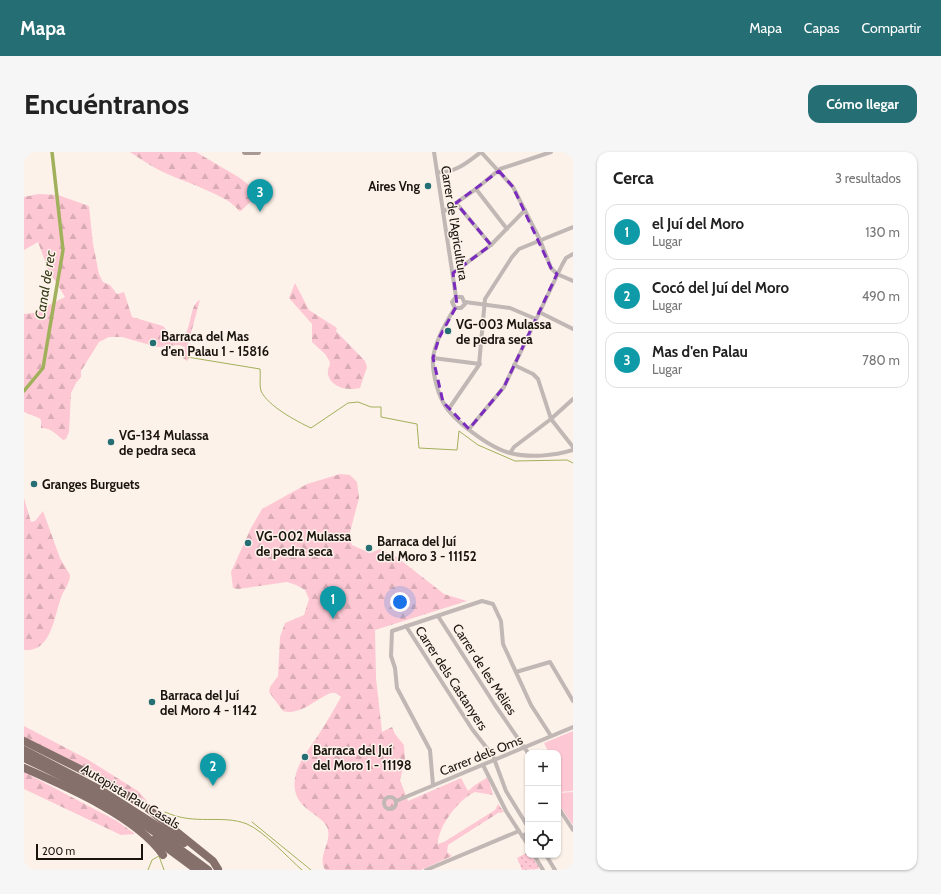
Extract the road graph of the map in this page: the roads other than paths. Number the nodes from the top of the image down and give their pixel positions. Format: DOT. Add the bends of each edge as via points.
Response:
graph roads {
  1 [pos="245,152"];
  2 [pos="258,152"];
  3 [pos="434,152"];
  4 [pos="481,152"];
  5 [pos="551,152"];
  6 [pos="499,171"];
  7 [pos="437,172"];
  8 [pos="476,189"];
  9 [pos="456,203"];
  10 [pos="525,210"];
  11 [pos="443,212"];
  12 [pos="573,227"];
  13 [pos="507,229"];
  14 [pos="540,240"];
  15 [pos="491,245"];
  16 [pos="573,254"];
  17 [pos="453,274"];
  18 [pos="557,274"];
  19 [pos="573,280"];
  20 [pos="456,297"];
  21 [pos="465,302"];
  22 [pos="484,304"];
  23 [pos="455,308"];
  24 [pos="539,312"];
  25 [pos="536,320"];
  26 [pos="573,329"];
  27 [pos="433,358"];
  28 [pos="480,364"];
  29 [pos="514,366"];
  30 [pos="573,399"];
  31 [pos="448,410"];
  32 [pos="551,419"];
  33 [pos="469,429"];
  34 [pos="573,448"];
  35 [pos="510,453"];
  36 [pos="438,616"];
  37 [pos="406,626"];
  38 [pos="516,672"];
  39 [pos="573,700"];
  40 [pos="573,727"];
  41 [pos="551,736"];
  42 [pos="24,741"];
  43 [pos="526,747"];
  44 [pos="24,750"];
  45 [pos="527,750"];
  46 [pos="24,758"];
  47 [pos="494,761"];
  48 [pos="24,765"];
  49 [pos="483,765"];
  50 [pos="24,768"];
  51 [pos="56,782"];
  52 [pos="433,785"];
  53 [pos="506,791"];
  54 [pos="499,795"];
  55 [pos="396,801"];
  56 [pos="561,812"];
  57 [pos="564,816"];
  58 [pos="561,818"];
  59 [pos="526,822"];
  60 [pos="131,825"];
  61 [pos="525,825"];
  62 [pos="518,829"];
  63 [pos="573,830"];
  64 [pos="525,834"];
  65 [pos="522,836"];
  66 [pos="525,840"];
  67 [pos="163,855"];
  68 [pos="536,858"];
  69 [pos="548,858"];
  70 [pos="552,865"];
  71 [pos="219,869"];
  72 [pos="197,870"];
  73 [pos="208,870"];
  74 [pos="426,870"];
  75 [pos="543,870"];
  76 [pos="555,870"];
  1 -- 2 [label="street"];
  3 -- 7 [label="street, Carrer de l'Agricultura"];
  4 -- 6 [label="street"];
  4 -- 7 [label="street" via="456,168"];
  5 -- 6 [label="street"];
  6 -- 8 [label="street"];
  6 -- 10 [label="street" via="513,187"];
  7 -- 11 [label="street, Carrer de l'Agricultura"];
  8 -- 9 [label="street"];
  8 -- 13 [label="street"];
  9 -- 11 [label="street"];
  9 -- 15 [label="street"];
  10 -- 13 [label="street"];
  10 -- 14 [label="street"];
  11 -- 17 [label="street, Carrer de l'Agricultura"];
  12 -- 14 [label="street"];
  13 -- 15 [label="street"];
  14 -- 18 [label="street" via="551,268"];
  14 -- 22 [label="street" via="519,249 512,257"];
  15 -- 17 [label="street"];
  16 -- 18 [label="street" via="566,258"];
  17 -- 20 [label="street, Carrer de l'Agricultura"];
  18 -- 19 [label="street"];
  18 -- 24 [label="street"];
  20 -- 21 [label="street" via="462,297"];
  20 -- 23 [label="street" via="452,302"];
  21 -- 22 [label="street"];
  21 -- 23 [label="street" via="461,308"];
  22 -- 25 [label="street" via="510,308"];
  22 -- 28 [label="street"];
  23 -- 27 [label="street" via="439,338"];
  24 -- 25 [label="street"];
  24 -- 26 [label="street"];
  25 -- 29 [label="street"];
  27 -- 28 [label="street"];
  27 -- 31 [label="street" via="443,402"];
  28 -- 31 [label="street"];
  29 -- 32 [label="street" via="533,374 538,379"];
  29 -- 33 [label="street" via="504,387"];
  30 -- 32 [label="street"];
  31 -- 33 [label="street"];
  32 -- 34 [label="street"];
  32 -- 35 [label="street" via="514,447"];
  33 -- 35 [label="street" via="484,442"];
  34 -- 35 [label="street" via="543,455"];
  36 -- 37 [label="street"];
  36 -- 38 [label="street" via="482,601 492,604 501,621 503,644"];
  36 -- 43 [label="street, Carrer de les Mèlies" via="495,705"];
  37 -- 47 [label="street, Carrer dels Castanyers"];
  37 -- 52 [label="street" via="392,632 391,656 397,688 430,750"];
  38 -- 39 [label="street" via="550,662"];
  38 -- 41 [label="street" via="531,705"];
  40 -- 41 [label="street, Carrer dels Oms"];
  41 -- 43 [label="street, Carrer dels Oms"];
  42 -- 71 [label="highway" via="90,774 146,807 213,861"];
  43 -- 45 [label="street, Carrer de les Mèlies"];
  43 -- 47 [label="street, Carrer dels Oms"];
  44 -- 71 [label="highway, Autopista Pau Casals" via="128,806"];
  46 -- 73 [label="highway, Autopista Pau Casals" via="117,806"];
  47 -- 49 [label="street, Carrer dels Oms"];
  47 -- 53 [label="street, Carrer dels Castanyers"];
  48 -- 51 [label="highway"];
  49 -- 52 [label="street, Carrer dels Oms"];
  49 -- 54 [label="street"];
  50 -- 51 [label="highway"];
  51 -- 60 [label="highway"];
  52 -- 55 [label="street, Carrer dels Oms"];
  53 -- 54 [label="street"];
  53 -- 59 [label="street, Carrer dels Castanyers"];
  54 -- 62 [label="street"];
  56 -- 57 [label="street"];
  57 -- 58 [label="street"];
  57 -- 63 [label="street"];
  60 -- 67 [label="highway" via="158,847"];
  60 -- 72 [label="highway" via="154,838"];
  61 -- 62 [label="street"];
  62 -- 65 [label="street"];
  62 -- 74 [label="street"];
  64 -- 65 [label="street"];
  65 -- 66 [label="street"];
  68 -- 75 [label="street"];
  69 -- 70 [label="street"];
  70 -- 75 [label="street"];
  70 -- 76 [label="street"];
}
